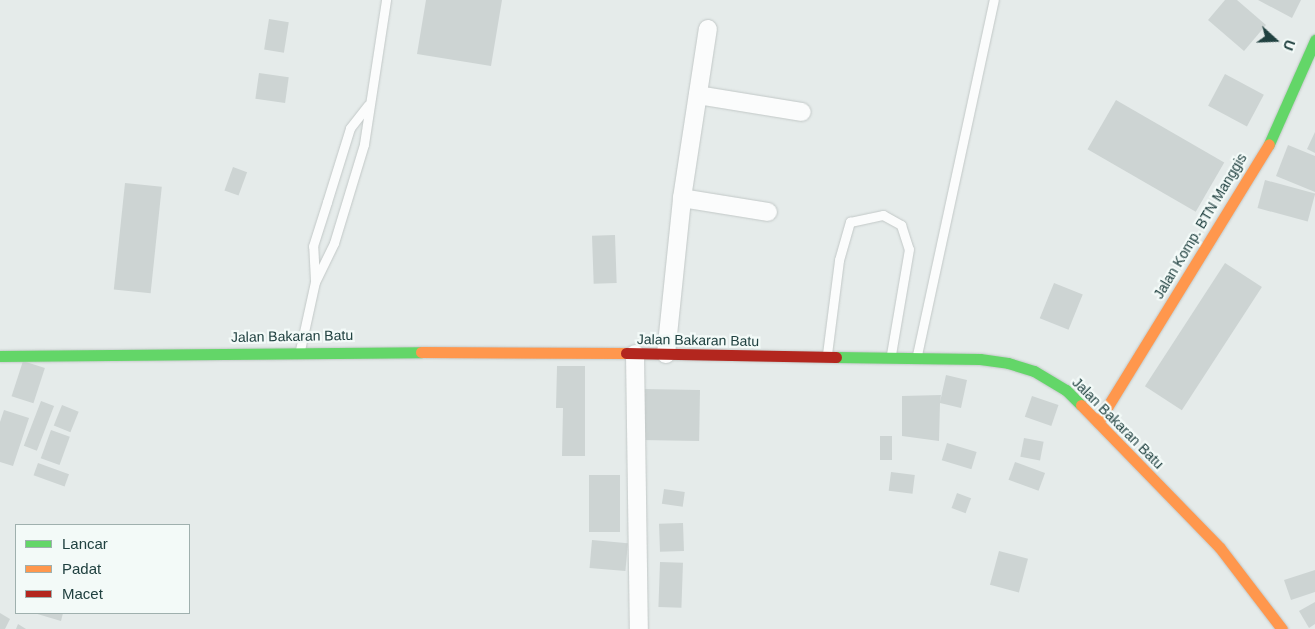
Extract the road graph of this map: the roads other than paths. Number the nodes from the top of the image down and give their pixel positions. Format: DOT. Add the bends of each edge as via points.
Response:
graph roads {
  1 [pos="386,0"];
  2 [pos="994,0"];
  3 [pos="708,29"];
  4 [pos="1315,40"];
  5 [pos="698,95"];
  6 [pos="368,104"];
  7 [pos="802,112"];
  8 [pos="682,198"];
  9 [pos="768,212"];
  10 [pos="315,282"];
  11 [pos="300,351"];
  12 [pos="635,354"];
  13 [pos="666,354"];
  14 [pos="827,357"];
  15 [pos="890,358"];
  16 [pos="916,358"];
  17 [pos="2,360"];
  18 [pos="1098,422"];
  19 [pos="639,629"];
  20 [pos="1282,629"];
  1 -- 6 [label="lane"];
  2 -- 16 [label="lane"];
  3 -- 5 [label="street"];
  4 -- 18 [label="main road, Jalan Komp. BTN Manggis" via="1277,130"];
  5 -- 7 [label="street"];
  5 -- 8 [label="street"];
  6 -- 10 [label="lane" via="364,144 352,190 334,243"];
  6 -- 10 [label="lane" via="350,128 313,246"];
  8 -- 9 [label="street"];
  8 -- 13 [label="street"];
  10 -- 11 [label="lane"];
  11 -- 12 [label="main road, Jalan Bakaran Batu"];
  11 -- 17 [label="main road, Jalan Bakaran Batu"];
  12 -- 13 [label="main road, Jalan Bakaran Batu"];
  12 -- 19 [label="street"];
  13 -- 14 [label="main road, Jalan Bakaran Batu"];
  14 -- 15 [label="main road, Jalan Bakaran Batu"];
  14 -- 15 [label="lane" via="836,276 850,222 883,216 902,225 909,249"];
  15 -- 16 [label="main road, Jalan Bakaran Batu"];
  16 -- 18 [label="main road, Jalan Bakaran Batu" via="980,359 1034,371 1066,390"];
  18 -- 20 [label="main road, Jalan Bakaran Batu" via="1220,548"];
}
